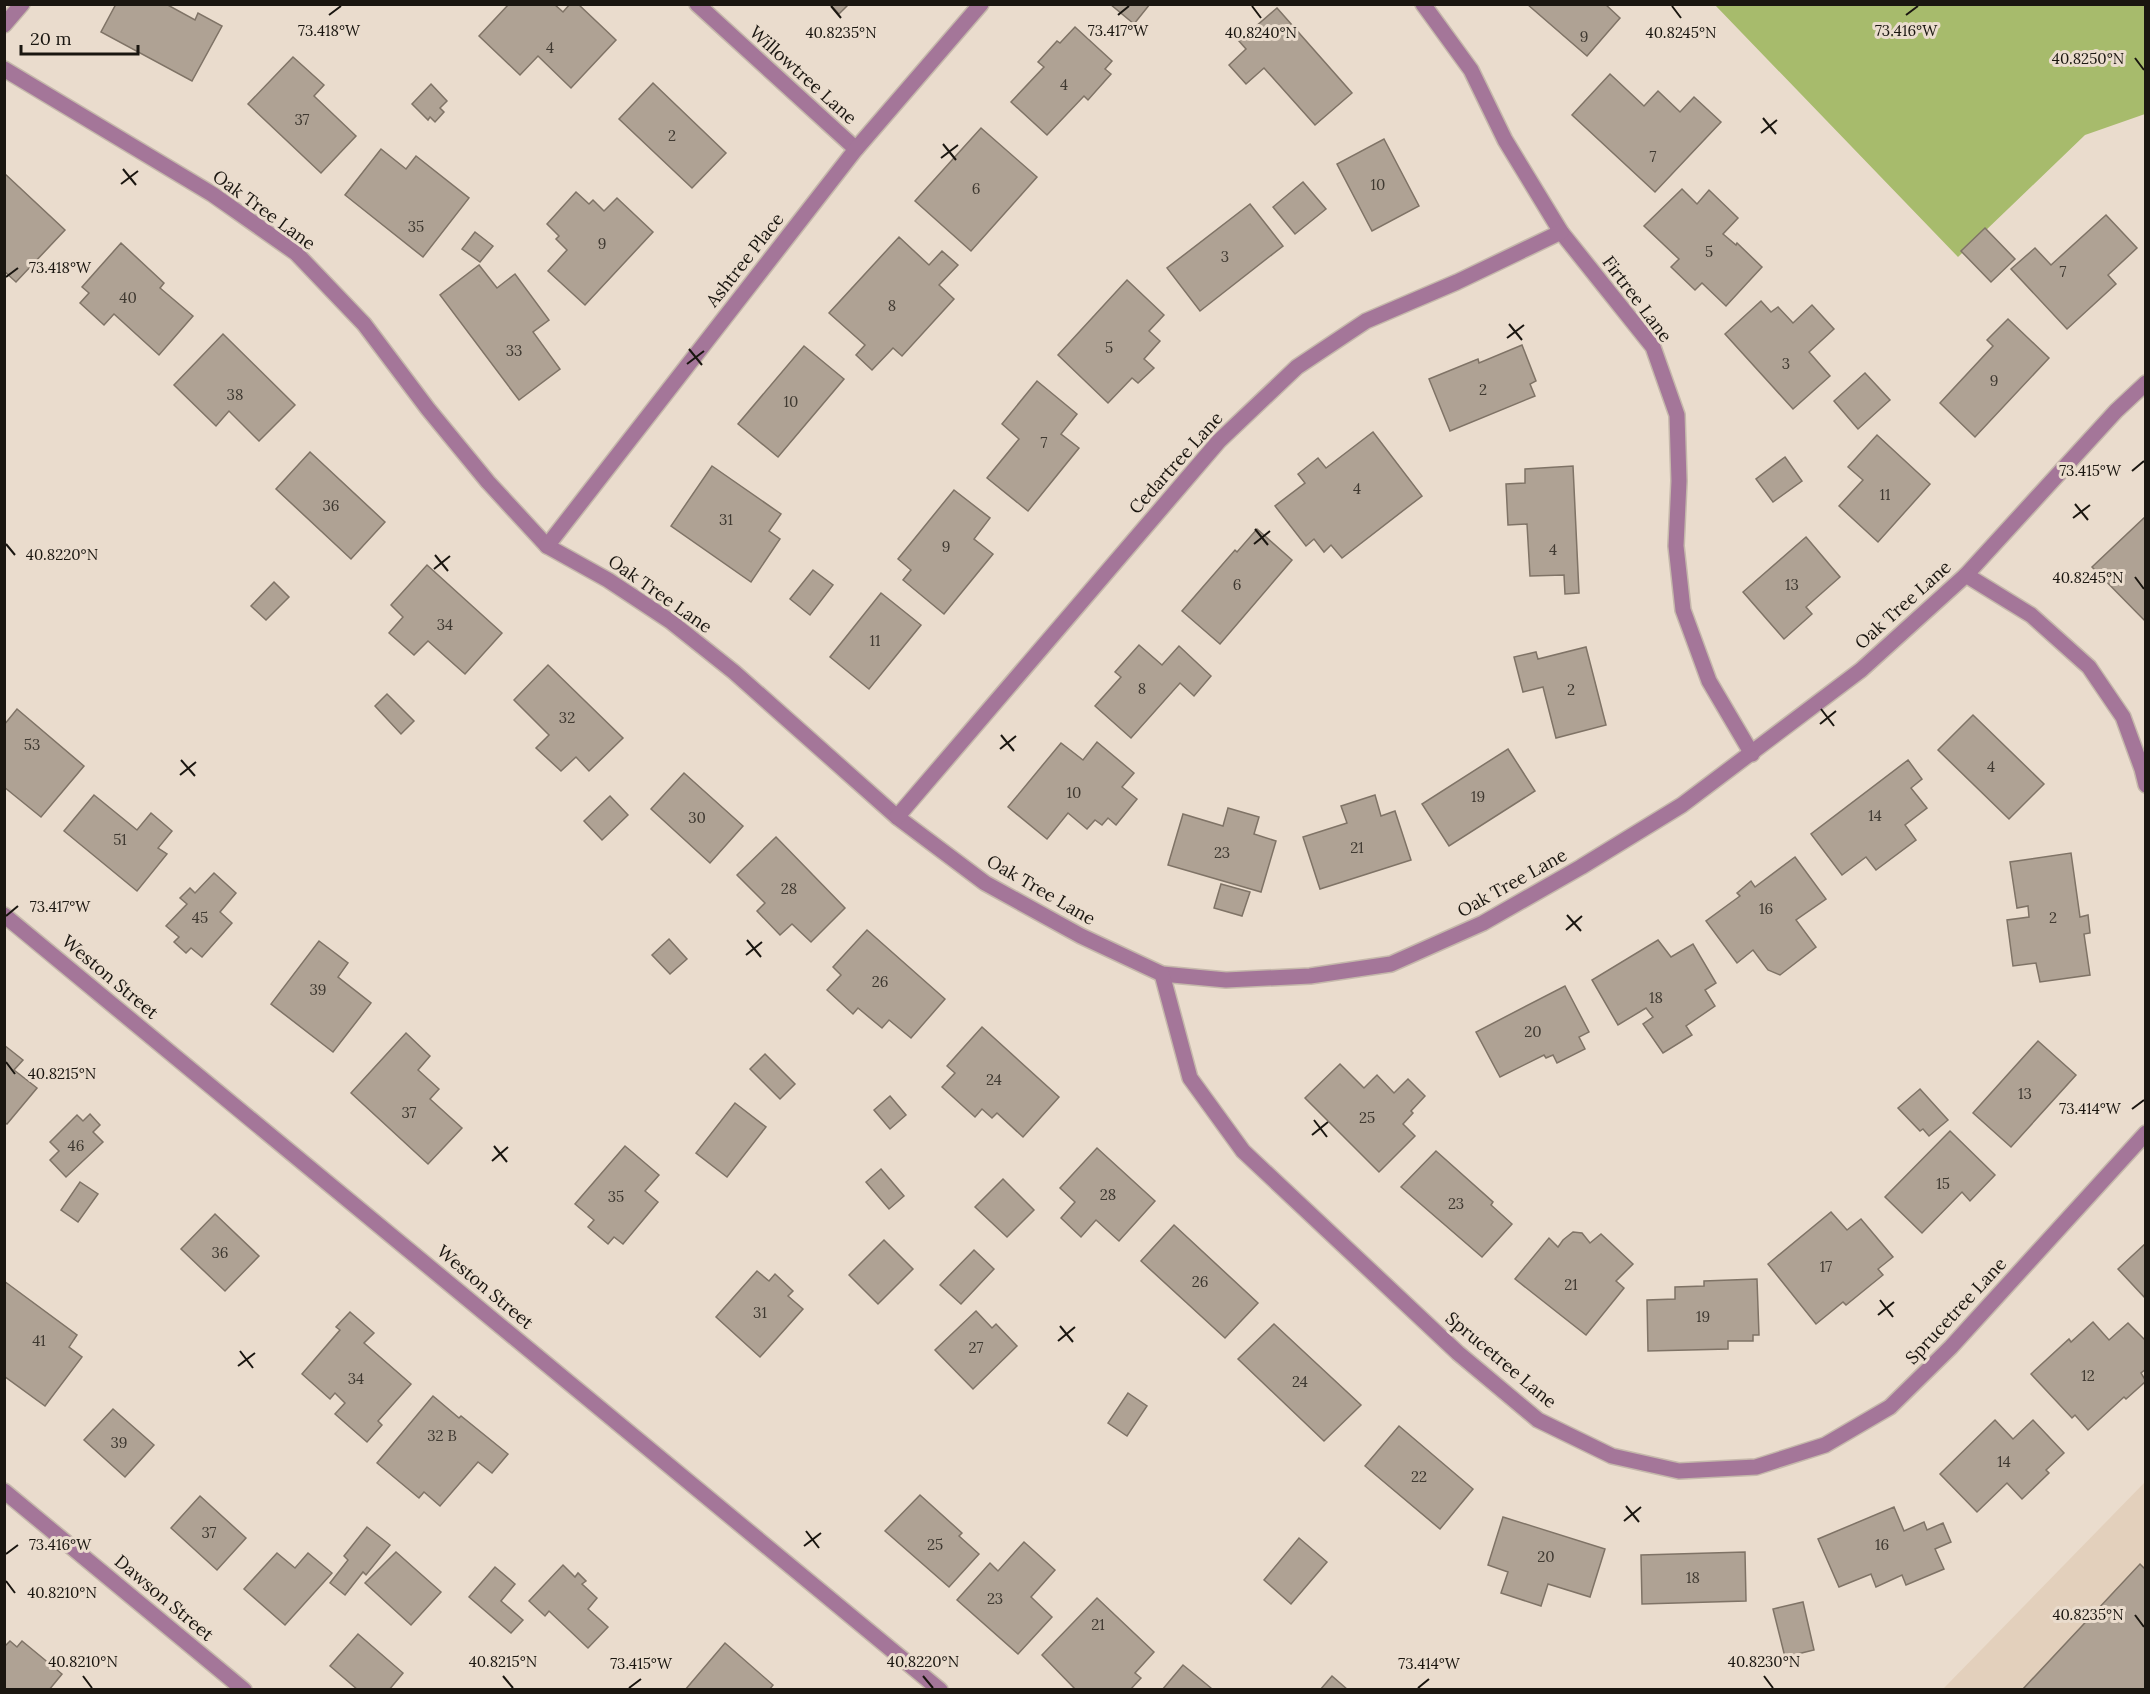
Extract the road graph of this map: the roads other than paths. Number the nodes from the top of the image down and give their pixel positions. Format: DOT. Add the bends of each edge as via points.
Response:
graph roads {
  1 [pos="22,4"];
  2 [pos="697,4"];
  3 [pos="981,4"];
  4 [pos="1423,4"];
  5 [pos="4,25"];
  6 [pos="4,69"];
  7 [pos="856,150"];
  8 [pos="1561,232"];
  9 [pos="2145,383"];
  10 [pos="547,546"];
  11 [pos="1966,575"];
  12 [pos="1752,754"];
  13 [pos="2145,785"];
  14 [pos="897,818"];
  15 [pos="4,915"];
  16 [pos="1161,974"];
  17 [pos="2145,1133"];
  18 [pos="4,1491"];
  19 [pos="244,1689"];
  20 [pos="940,1689"];
  1 -- 5 [label="street"];
  2 -- 7 [label="street, Willowtree Lane"];
  3 -- 7 [label="street, Ashtree Place"];
  4 -- 8 [label="street, Firtree Lane" via="1471,70 1505,140"];
  6 -- 10 [label="street, Oak Tree Lane" via="212,194 296,254 364,324 428,410"];
  7 -- 10 [label="street, Ashtree Place"];
  8 -- 12 [label="street, Firtree Lane" via="1653,347 1677,415 1677,546 1683,610 1709,681"];
  8 -- 14 [label="street, Cedartree Lane" via="1366,321 1298,367 1219,441"];
  9 -- 11 [label="street, Oak Tree Lane"];
  10 -- 14 [label="street, Oak Tree Lane" via="670,621 734,672"];
  11 -- 12 [label="street, Oak Tree Lane" via="1861,670"];
  11 -- 13 [label="street" via="2031,615 2089,667 2123,717"];
  12 -- 16 [label="street, Oak Tree Lane" via="1682,805 1581,867 1483,923 1390,964 1310,976 1226,980"];
  14 -- 16 [label="street, Oak Tree Lane" via="985,883"];
  15 -- 20 [label="street, Weston Street"];
  16 -- 17 [label="street, Sprucetree Lane" via="1190,1078 1243,1151 1458,1353 1538,1420 1612,1456 1679,1471 1756,1467 1825,1445 1890,1407 1951,1347"];
  18 -- 19 [label="street, Dawson Street"];
}
